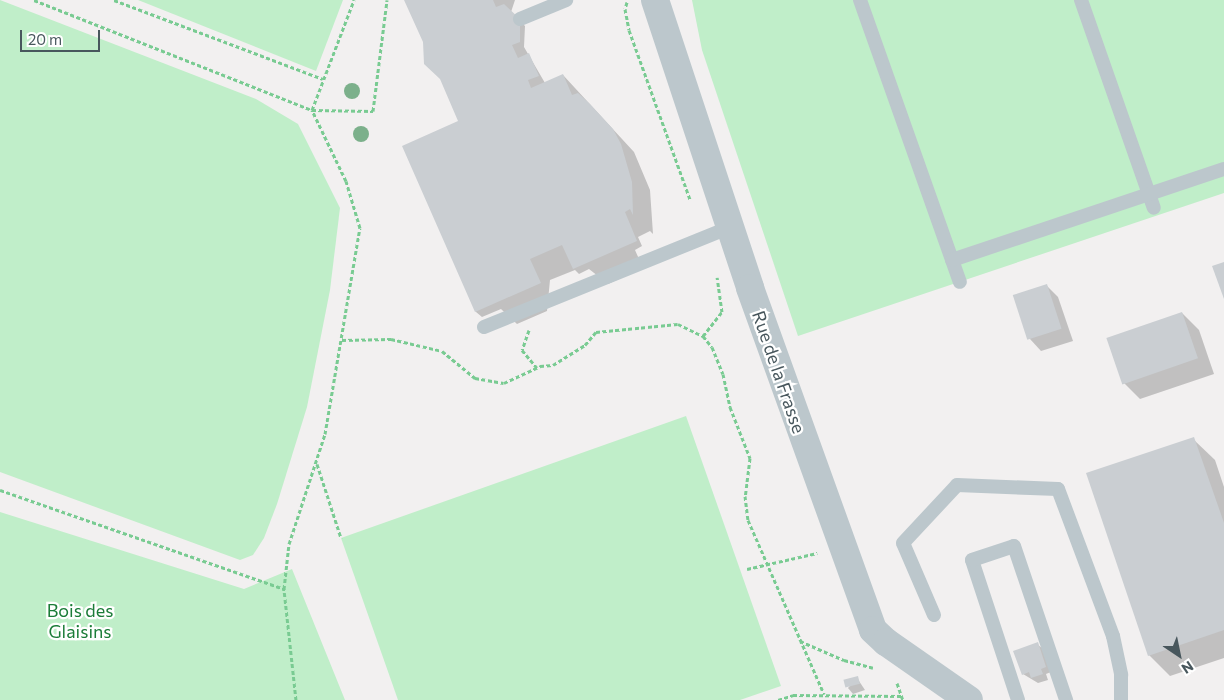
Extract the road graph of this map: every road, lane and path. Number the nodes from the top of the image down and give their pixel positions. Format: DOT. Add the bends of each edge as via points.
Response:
graph roads {
  1 [pos="34,0"];
  2 [pos="114,0"];
  3 [pos="354,0"];
  4 [pos="387,0"];
  5 [pos="566,0"];
  6 [pos="628,0"];
  7 [pos="655,0"];
  8 [pos="860,0"];
  9 [pos="1081,0"];
  10 [pos="520,19"];
  11 [pos="323,80"];
  12 [pos="312,110"];
  13 [pos="1224,169"];
  14 [pos="692,200"];
  15 [pos="1151,201"];
  16 [pos="730,227"];
  17 [pos="952,260"];
  18 [pos="717,267"];
  19 [pos="960,282"];
  20 [pos="538,306"];
  21 [pos="484,327"];
  22 [pos="703,336"];
  23 [pos="342,340"];
  24 [pos="537,368"];
  25 [pos="317,464"];
  26 [pos="0,490"];
  27 [pos="341,538"];
  28 [pos="841,547"];
  29 [pos="766,564"];
  30 [pos="747,569"];
  31 [pos="284,589"];
  32 [pos="934,615"];
  33 [pos="799,640"];
  34 [pos="877,669"];
  35 [pos="824,694"];
  36 [pos="902,696"];
  37 [pos="296,700"];
  38 [pos="778,700"];
  39 [pos="969,700"];
  40 [pos="1018,700"];
  41 [pos="1066,700"];
  42 [pos="1121,700"];
  1 -- 12 [label="path"];
  2 -- 11 [label="path"];
  3 -- 11 [label="path"];
  4 -- 12 [label="path" via="374,111"];
  5 -- 10 [label="lane"];
  6 -- 14 [label="path" via="625,9 629,30 648,76 687,194"];
  7 -- 16 [label="street, Rue de la Frasse"];
  8 -- 17 [label="lane"];
  9 -- 15 [label="lane"];
  11 -- 12 [label="path"];
  12 -- 23 [label="path" via="346,181 360,228"];
  13 -- 15 [label="lane"];
  15 -- 17 [label="lane"];
  16 -- 20 [label="lane"];
  16 -- 28 [label="street, Rue de la Frasse"];
  17 -- 19 [label="lane"];
  18 -- 22 [label="path" via="722,312"];
  20 -- 21 [label="lane"];
  20 -- 24 [label="path" via="522,350"];
  22 -- 24 [label="path" via="678,324 606,330 596,332 585,345 553,365"];
  22 -- 29 [label="path" via="712,347 723,374 730,407 750,458 745,496 748,520"];
  23 -- 24 [label="path" via="391,339 442,351 475,378 504,383"];
  23 -- 25 [label="path"];
  25 -- 27 [label="path"];
  25 -- 31 [label="path" via="289,544"];
  26 -- 31 [label="path"];
  28 -- 29 [label="path"];
  28 -- 39 [label="street, Rue de la Frasse" via="874,630 886,642"];
  29 -- 30 [label="path"];
  29 -- 33 [label="path"];
  31 -- 37 [label="path"];
  32 -- 42 [label="lane" via="903,542 957,485 1058,489 1113,636 1122,675"];
  33 -- 34 [label="path" via="844,660"];
  33 -- 35 [label="path"];
  35 -- 36 [label="path"];
  35 -- 38 [label="path" via="793,695"];
  40 -- 41 [label="lane" via="972,560 1014,546"];
}
